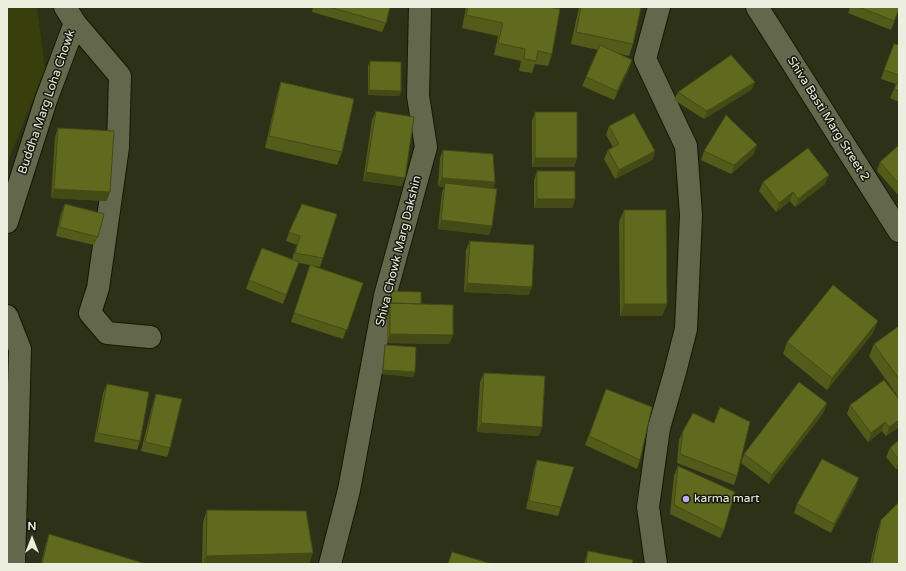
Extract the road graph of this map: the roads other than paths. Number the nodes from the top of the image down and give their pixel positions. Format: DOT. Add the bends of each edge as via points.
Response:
graph roads {
  1 [pos="420,7"];
  2 [pos="659,7"];
  3 [pos="757,7"];
  4 [pos="70,15"];
  5 [pos="7,222"];
  6 [pos="899,231"];
  7 [pos="7,316"];
  8 [pos="150,337"];
  9 [pos="18,419"];
  10 [pos="7,438"];
  11 [pos="14,564"];
  12 [pos="330,564"];
  13 [pos="656,564"];
  1 -- 12 [label="street, Shiva Chowk Marg Dakshin" via="418,96 426,146 385,296 349,490"];
  2 -- 13 [label="street" via="646,59 686,146 691,215 686,329 659,428 648,507"];
  3 -- 6 [label="street, Shiva Basti Marg Street 2"];
  4 -- 5 [label="street, Buddha Marg Loha Chowk"];
  4 -- 8 [label="street" via="120,76 118,148 98,288 90,314 107,332"];
  7 -- 9 [label="street" via="20,349"];
  9 -- 10 [label="street"];
  9 -- 11 [label="street"];
}
